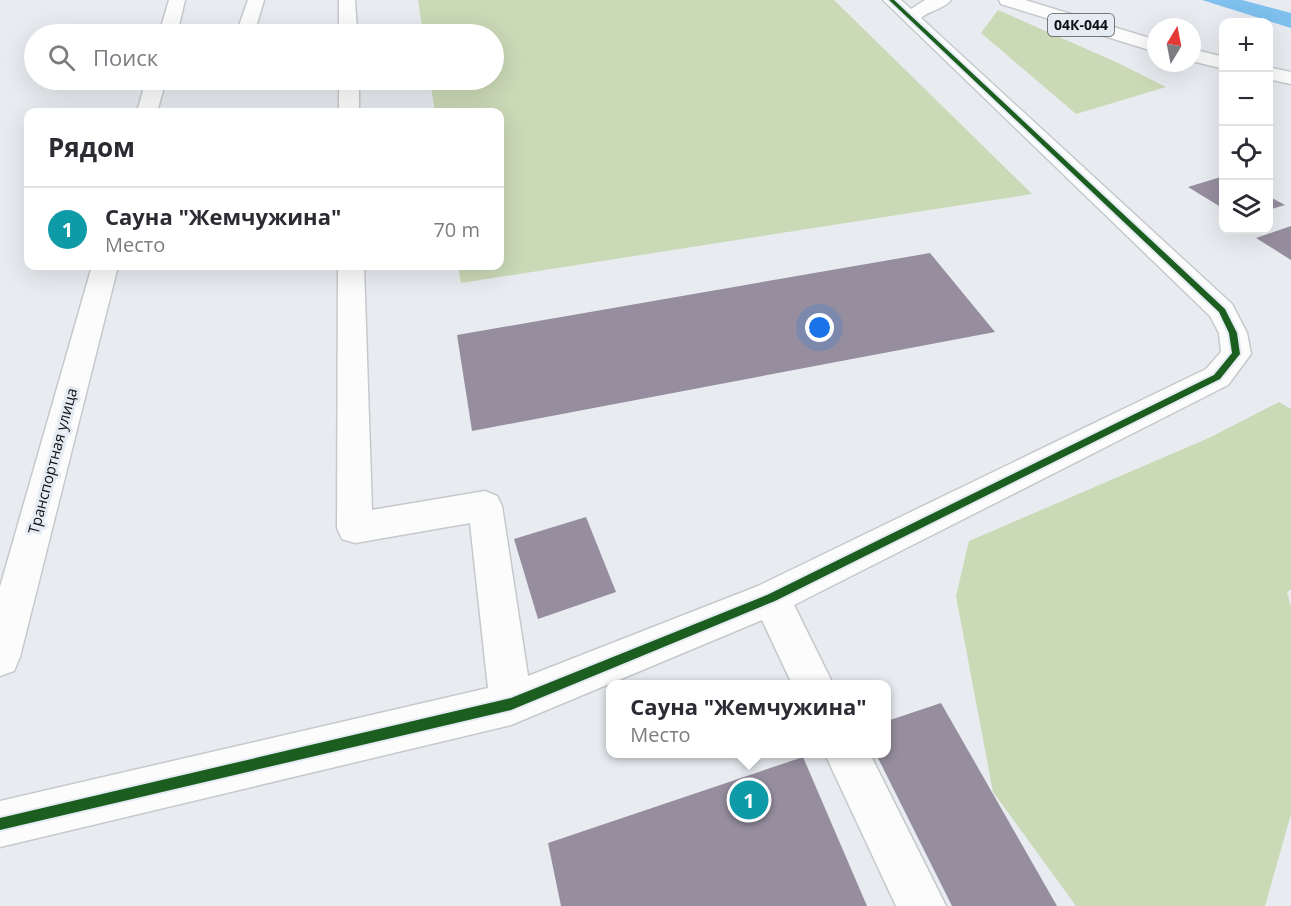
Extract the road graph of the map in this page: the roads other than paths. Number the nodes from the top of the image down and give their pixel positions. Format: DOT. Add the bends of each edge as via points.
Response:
graph roads {
  1 [pos="177,0"];
  2 [pos="256,0"];
  3 [pos="347,0"];
  4 [pos="943,0"];
  5 [pos="1007,0"];
  6 [pos="901,9"];
  7 [pos="171,24"];
  8 [pos="248,24"];
  9 [pos="348,24"];
  10 [pos="1147,43"];
  11 [pos="1201,57"];
  12 [pos="1219,62"];
  13 [pos="1273,74"];
  14 [pos="1291,78"];
  15 [pos="153,90"];
  16 [pos="349,90"];
  17 [pos="148,108"];
  18 [pos="349,108"];
  19 [pos="104,270"];
  20 [pos="351,270"];
  21 [pos="771,598"];
  22 [pos="0,657"];
  23 [pos="811,680"];
  24 [pos="511,704"];
  25 [pos="849,758"];
  26 [pos="0,824"];
  27 [pos="921,906"];
  1 -- 7 [label="street"];
  2 -- 8 [label="street"];
  3 -- 9 [label="street"];
  4 -- 6 [label="street"];
  5 -- 10 [label="street, 04К-044"];
  6 -- 21 [label="street" via="1222,311 1233,333 1236,354 1217,377"];
  11 -- 12 [label="street"];
  13 -- 14 [label="street"];
  15 -- 17 [label="street"];
  16 -- 18 [label="street"];
  19 -- 22 [label="street, Транспортная улица"];
  20 -- 24 [label="street" via="355,528 485,506"];
  21 -- 23 [label="street"];
  21 -- 24 [label="street"];
  24 -- 26 [label="street"];
  25 -- 27 [label="street"];
}
